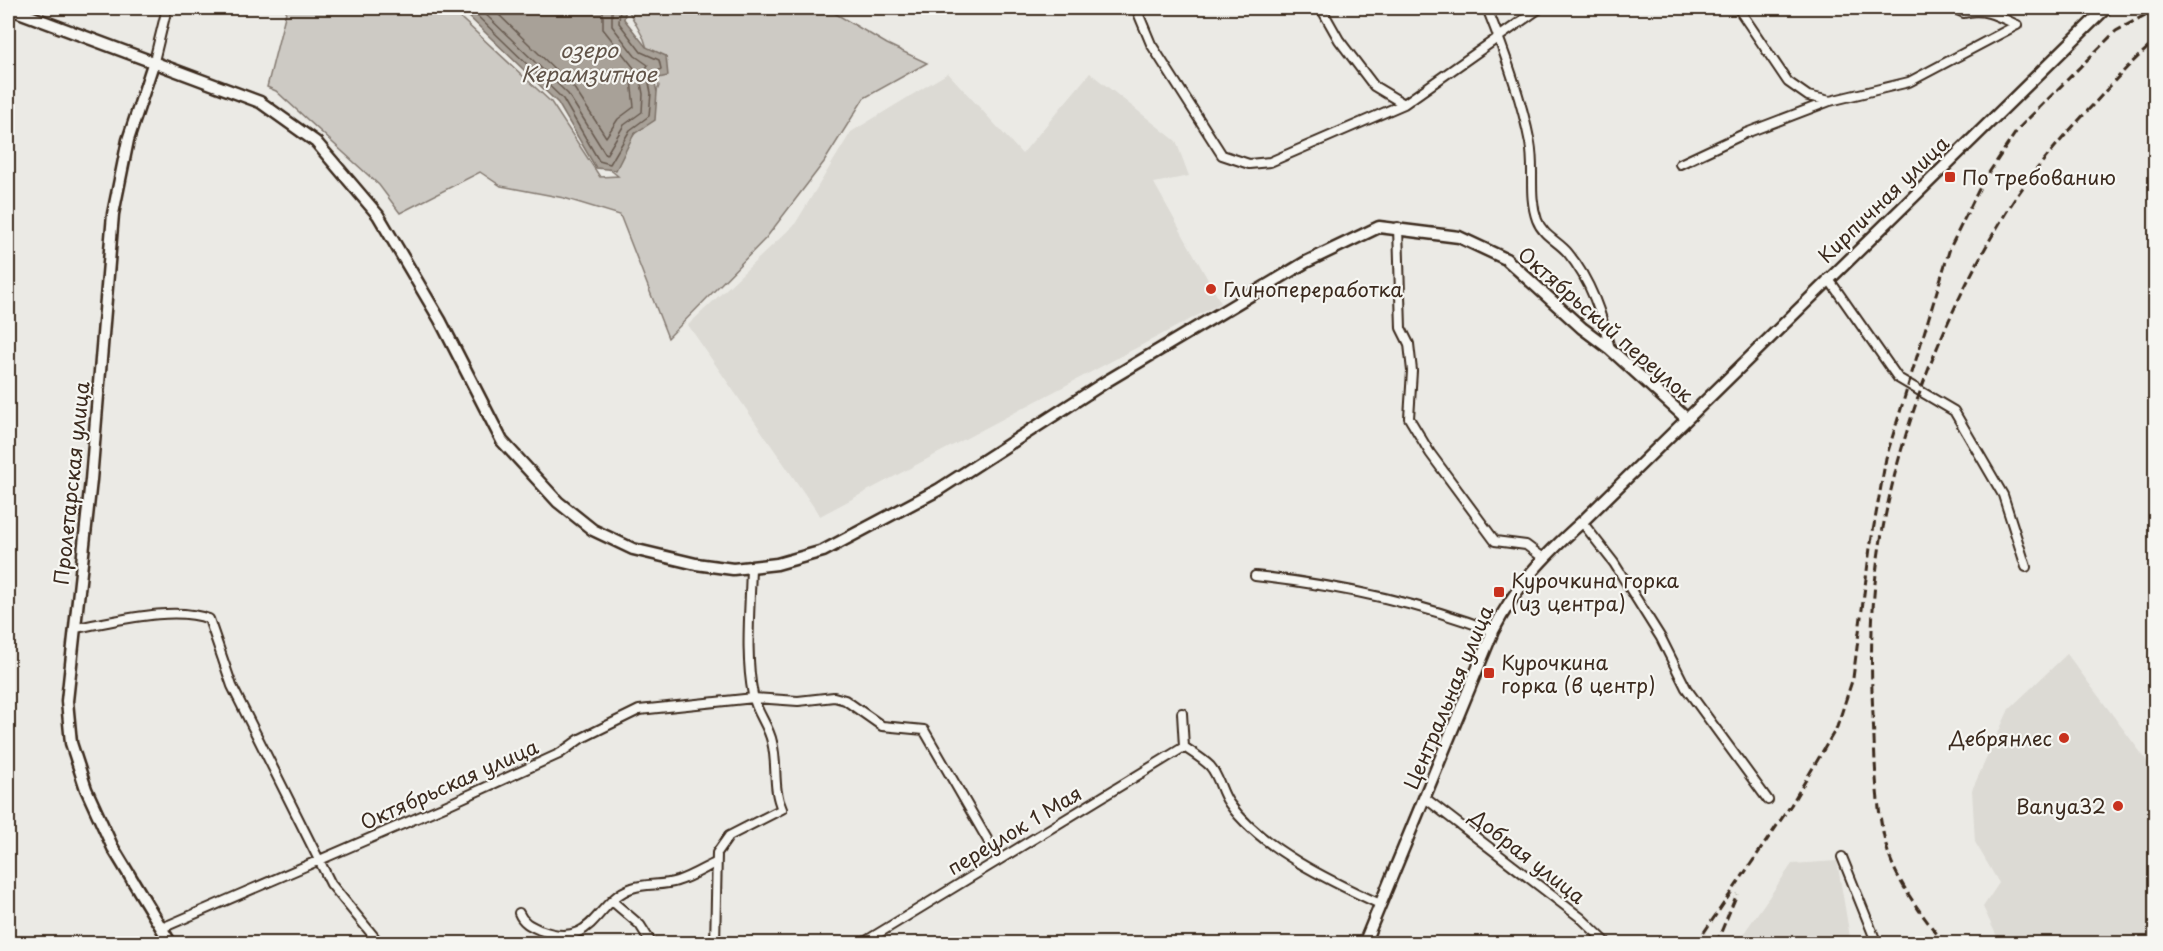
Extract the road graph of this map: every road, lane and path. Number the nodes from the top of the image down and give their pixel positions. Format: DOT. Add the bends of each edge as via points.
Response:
graph roads {
  1 [pos="8,8"];
  2 [pos="167,8"];
  3 [pos="1136,8"];
  4 [pos="1321,8"];
  5 [pos="1487,8"];
  6 [pos="1540,8"];
  7 [pos="1738,8"];
  8 [pos="1953,8"];
  9 [pos="2106,8"];
  10 [pos="1499,38"];
  11 [pos="154,61"];
  12 [pos="1830,100"];
  13 [pos="1404,104"];
  14 [pos="1680,164"];
  15 [pos="1398,227"];
  16 [pos="1828,278"];
  17 [pos="1610,349"];
  18 [pos="1686,418"];
  19 [pos="1582,522"];
  20 [pos="1542,557"];
  21 [pos="751,567"];
  22 [pos="2026,567"];
  23 [pos="1255,576"];
  24 [pos="75,628"];
  25 [pos="1493,631"];
  26 [pos="754,698"];
  27 [pos="1182,713"];
  28 [pos="1184,747"];
  29 [pos="1425,798"];
  30 [pos="1768,800"];
  31 [pos="1842,857"];
  32 [pos="998,858"];
  33 [pos="319,859"];
  34 [pos="715,863"];
  35 [pos="612,901"];
  36 [pos="1380,904"];
  37 [pos="519,913"];
  38 [pos="162,927"];
  39 [pos="171,944"];
  40 [pos="380,944"];
  41 [pos="652,944"];
  42 [pos="715,944"];
  43 [pos="861,944"];
  44 [pos="1364,944"];
  45 [pos="1608,944"];
  46 [pos="1877,944"];
  1 -- 11 [label="street, Октябрьский переулок"];
  2 -- 11 [label="street, Пролетарская улица"];
  3 -- 13 [label="street" via="1151,44 1222,155 1229,160 1249,164 1270,162"];
  4 -- 13 [label="street" via="1339,40 1374,86"];
  5 -- 10 [label="street"];
  6 -- 10 [label="street"];
  7 -- 12 [label="street" via="1788,82 1808,96"];
  8 -- 12 [label="street" via="1964,13 1993,13 2017,25 1909,82"];
  9 -- 16 [label="street, Кирпичная улица"];
  10 -- 13 [label="street"];
  10 -- 17 [label="street" via="1530,144 1537,220 1542,231 1567,252 1583,275 1603,320"];
  11 -- 21 [label="street, Октябрьский переулок" via="260,102 316,142 378,215 440,320 502,441 558,502 593,530 633,549 696,564"];
  11 -- 24 [label="street, Пролетарская улица" via="128,140 113,214 92,480"];
  12 -- 14 [label="street"];
  15 -- 17 [label="street, Октябрьский переулок" via="1460,237 1506,259"];
  15 -- 20 [label="street" via="1401,328 1409,344 1413,371 1409,418 1495,541 1526,545"];
  15 -- 21 [label="street, Октябрьский переулок" via="1379,226 1306,262 1107,381 938,490 832,546 777,564"];
  16 -- 18 [label="street, Кирпичная улица"];
  16 -- 22 [label="street" via="1898,378 1954,411 2003,495"];
  17 -- 18 [label="street, Октябрьский переулок"];
  18 -- 19 [label="street, Центральная улица"];
  19 -- 20 [label="street, Центральная улица"];
  19 -- 30 [label="street" via="1614,563 1692,697"];
  20 -- 25 [label="street, Центральная улица" via="1512,594"];
  21 -- 26 [label="street" via="750,675"];
  23 -- 25 [label="street" via="1304,581 1389,598"];
  24 -- 33 [label="street" via="156,615 197,615 209,619 232,686"];
  24 -- 38 [label="street, Пролетарская улица" via="66,700 71,742 86,789 113,848"];
  25 -- 29 [label="street, Центральная улица"];
  26 -- 32 [label="street, Октябрьская улица" via="798,701 834,697 845,700 882,726 924,730"];
  26 -- 33 [label="street, Октябрьская улица" via="639,710 580,739 559,754"];
  26 -- 34 [label="street" via="772,740 775,794 782,809 740,829 721,846"];
  27 -- 28 [label="street"];
  28 -- 32 [label="street, переулок 1 Мая"];
  28 -- 36 [label="street" via="1211,767 1229,803 1288,857"];
  29 -- 36 [label="street, Центральная улица"];
  29 -- 45 [label="street, Добрая улица" via="1581,918"];
  31 -- 46 [label="street"];
  32 -- 43 [label="street, переулок 1 Мая"];
  33 -- 38 [label="street, Октябрьская улица"];
  33 -- 40 [label="street" via="331,884"];
  34 -- 35 [label="street" via="678,881 632,888"];
  34 -- 42 [label="street"];
  35 -- 37 [label="street" via="591,926 574,934 554,936 528,925"];
  35 -- 41 [label="street" via="640,926"];
  36 -- 44 [label="street, Центральная улица"];
  38 -- 39 [label="street, Пролетарская улица"];
}
